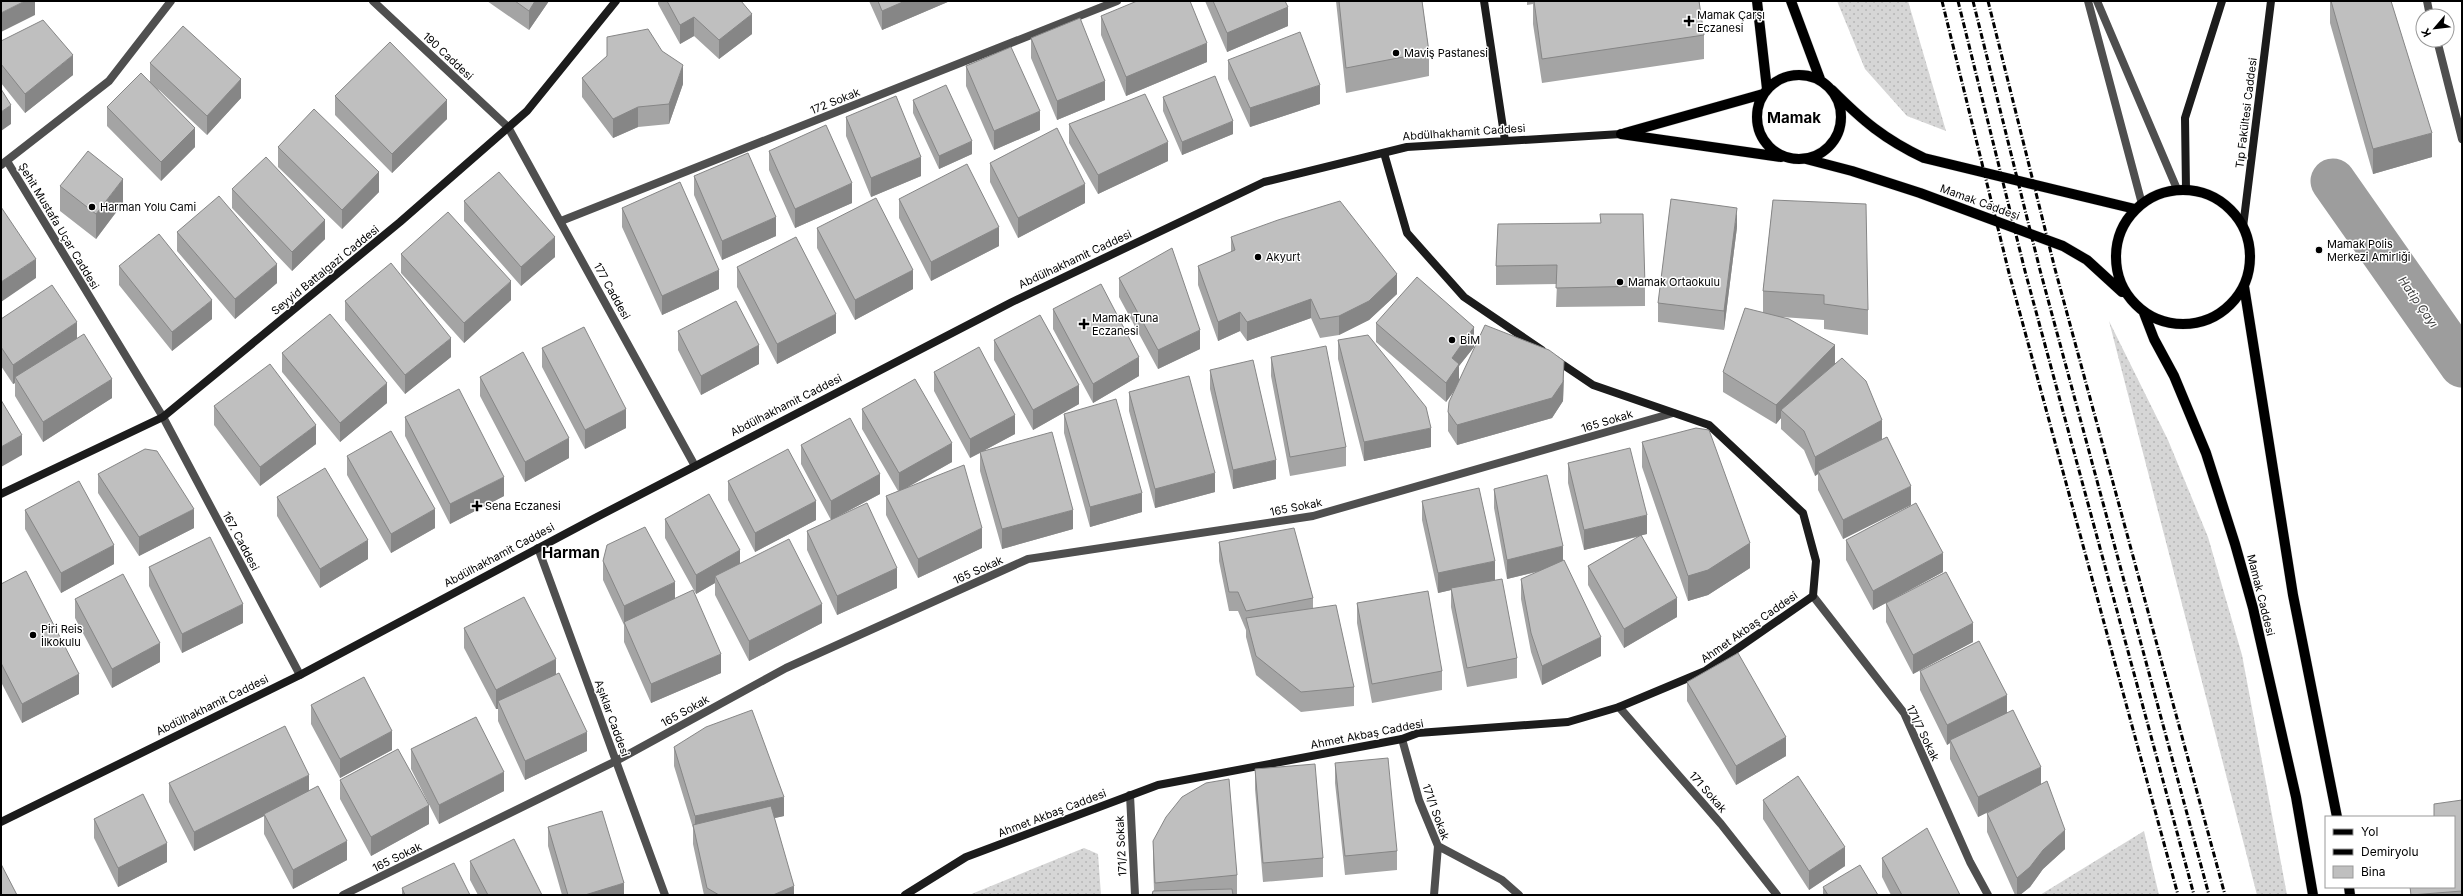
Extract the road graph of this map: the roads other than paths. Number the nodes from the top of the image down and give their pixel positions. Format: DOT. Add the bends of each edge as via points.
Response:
graph roads {
  1 [pos="171,1"];
  2 [pos="373,1"];
  3 [pos="616,1"];
  4 [pos="1117,1"];
  5 [pos="1484,1"];
  6 [pos="1757,1"];
  7 [pos="1792,1"];
  8 [pos="2088,1"];
  9 [pos="2097,1"];
  10 [pos="2222,1"];
  11 [pos="2271,1"];
  12 [pos="2438,48"];
  13 [pos="1820,79"];
  14 [pos="1832,90"];
  15 [pos="1765,91"];
  16 [pos="508,127"];
  17 [pos="1621,134"];
  18 [pos="2462,139"];
  19 [pos="1505,141"];
  20 [pos="1384,153"];
  21 [pos="1791,159"];
  22 [pos="1806,159"];
  23 [pos="4,163"];
  24 [pos="2181,190"];
  25 [pos="2138,206"];
  26 [pos="561,221"];
  27 [pos="2243,227"];
  28 [pos="2244,286"];
  29 [pos="2129,299"];
  30 [pos="2144,313"];
  31 [pos="1673,413"];
  32 [pos="163,417"];
  33 [pos="696,466"];
  34 [pos="1,494"];
  35 [pos="538,548"];
  36 [pos="1813,596"];
  37 [pos="300,674"];
  38 [pos="1620,707"];
  39 [pos="1402,739"];
  40 [pos="616,761"];
  41 [pos="1130,795"];
  42 [pos="2337,816"];
  43 [pos="1,822"];
  44 [pos="1438,846"];
  45 [pos="343,895"];
  46 [pos="666,895"];
  47 [pos="905,895"];
  48 [pos="1135,895"];
  49 [pos="1434,895"];
  50 [pos="1519,895"];
  51 [pos="1777,895"];
  52 [pos="1988,895"];
  53 [pos="2312,895"];
  1 -- 23 [label="street, Şehit Mustafa Uçar Caddesi" via="109,81"];
  2 -- 16 [label="street, 190 Caddesi"];
  3 -- 16 [label="street, Seyyid Battalgazi Caddesi" via="527,111"];
  4 -- 26 [label="street, 172 Sokak"];
  5 -- 19 [label="street"];
  6 -- 15 [label="main road"];
  7 -- 13 [label="main road"];
  8 -- 25 [label="street"];
  9 -- 24 [label="street"];
  10 -- 24 [label="street" via="2185,118"];
  11 -- 27 [label="street, Tıp Fakültesi Caddesi"];
  12 -- 18 [label="street"];
  13 -- 14 [label="main road"];
  13 -- 15 [label="main road" via="1797,74 1784,77"];
  14 -- 22 [label="main road" via="1839,103 1842,118 1839,132 1826,149"];
  14 -- 25 [label="main road" via="1865,123 1924,158"];
  15 -- 17 [label="main road"];
  15 -- 21 [label="main road" via="1758,106 1760,134 1767,145 1778,154"];
  16 -- 26 [label="street, 177 Caddesi"];
  16 -- 32 [label="street, Seyyid Battalgazi Caddesi" via="400,222"];
  17 -- 19 [label="street, Abdülhakhamit Caddesi"];
  17 -- 21 [label="main road"];
  19 -- 20 [label="street, Abdülhakhamit Caddesi" via="1407,147"];
  20 -- 31 [label="street, Ahmet Akbaş Caddesi" via="1407,232 1464,297 1593,384"];
  20 -- 33 [label="street, Abdülhakhamit Caddesi" via="1264,182 1012,302"];
  21 -- 22 [label="main road"];
  22 -- 29 [label="main road, Mamak Caddesi" via="1920,193 2063,246 2087,260"];
  23 -- 32 [label="street, Şehit Mustafa Uçar Caddesi"];
  24 -- 25 [label="main road" via="2154,195"];
  24 -- 27 [label="main road" via="2197,190 2216,198 2232,210"];
  25 -- 29 [label="main road" via="2125,222 2117,241 2115,259 2119,280"];
  26 -- 33 [label="street, 177 Caddesi"];
  27 -- 28 [label="main road" via="2250,246 2250,266"];
  28 -- 30 [label="main road" via="2234,302 2220,314 2202,322 2176,324 2164,322"];
  28 -- 42 [label="main road" via="2293,595"];
  29 -- 30 [label="main road"];
  30 -- 53 [label="main road, Mamak Caddesi" via="2154,339 2174,376 2206,454 2235,544 2253,608 2296,797"];
  31 -- 36 [label="street, Ahmet Akbaş Caddesi" via="1709,426 1803,513 1816,561"];
  31 -- 40 [label="street, 165 Sokak" via="1313,516 1028,559 786,668"];
  32 -- 34 [label="street, Seyyid Battalgazi Caddesi"];
  32 -- 37 [label="street, 167. Caddesi"];
  33 -- 35 [label="street, Abdülhakhamit Caddesi"];
  35 -- 37 [label="street, Abdülhakhamit Caddesi"];
  35 -- 40 [label="street, Aşıklar Caddesi"];
  36 -- 38 [label="street, Ahmet Akbaş Caddesi" via="1705,671"];
  36 -- 52 [label="street, 171/7 Sokak" via="1904,713 1970,862"];
  37 -- 43 [label="street, Abdülhakhamit Caddesi"];
  38 -- 39 [label="street, Ahmet Akbaş Caddesi" via="1568,722 1418,733"];
  38 -- 51 [label="street, 171 Sokak" via="1721,824"];
  39 -- 41 [label="street, Ahmet Akbaş Caddesi" via="1158,785"];
  39 -- 44 [label="street, 171/1 Sokak" via="1419,800"];
  40 -- 45 [label="street, 165 Sokak"];
  40 -- 46 [label="street, Aşıklar Caddesi"];
  41 -- 47 [label="street, Ahmet Akbaş Caddesi" via="966,857"];
  41 -- 48 [label="street, 171/2 Sokak"];
  44 -- 49 [label="street, 171/1 Sokak"];
  44 -- 50 [label="street" via="1502,880"];
}
